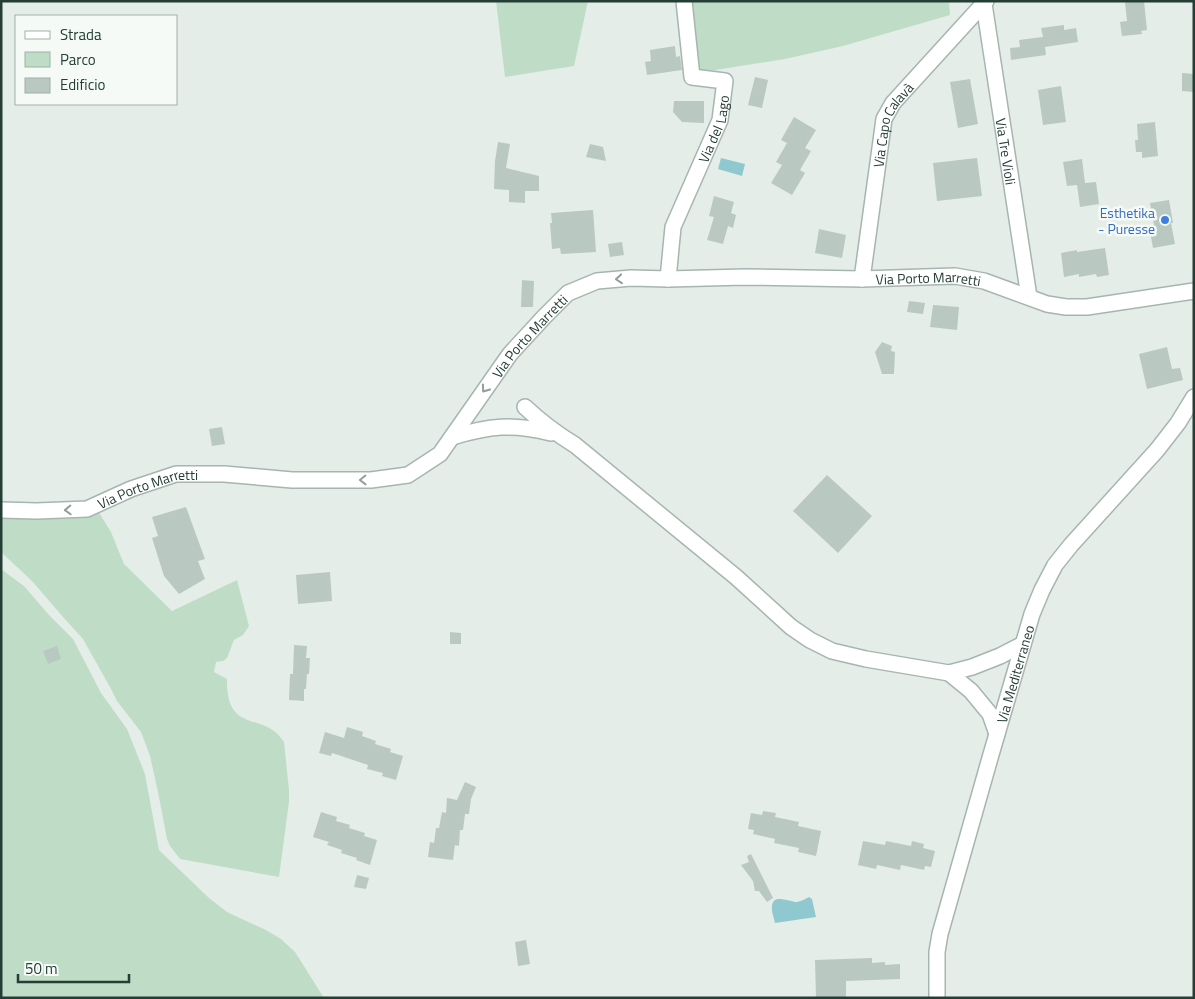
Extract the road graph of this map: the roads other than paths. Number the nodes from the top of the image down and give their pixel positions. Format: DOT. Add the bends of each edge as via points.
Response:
graph roads {
  1 [pos="684,1"];
  2 [pos="985,3"];
  3 [pos="668,279"];
  4 [pos="862,279"];
  5 [pos="1194,290"];
  6 [pos="1029,297"];
  7 [pos="1194,397"];
  8 [pos="525,407"];
  9 [pos="558,434"];
  10 [pos="452,437"];
  11 [pos="1,510"];
  12 [pos="1023,644"];
  13 [pos="948,673"];
  14 [pos="997,734"];
  15 [pos="937,998"];
  1 -- 3 [label="street, Via del Lago" via="692,77 725,82 720,120 672,227"];
  2 -- 4 [label="street, Via Capo Calavà" via="893,104 884,119"];
  2 -- 6 [label="street, Via Tre Violi"];
  3 -- 4 [label="street, Via Porto Marretti"];
  3 -- 10 [label="street, Via Porto Marretti, one-way" via="597,281 568,293 510,354"];
  4 -- 6 [label="street, Via Porto Marretti" via="955,276 984,281"];
  5 -- 6 [label="street, Via Porto Marretti" via="1087,307 1047,304"];
  7 -- 12 [label="street, Via Mediterraneo" via="1162,443 1055,565 1032,614"];
  8 -- 9 [label="street"];
  9 -- 10 [label="street" via="510,426 486,428"];
  9 -- 13 [label="street" via="810,640 832,651"];
  10 -- 11 [label="street, Via Porto Marretti, one-way" via="440,454 408,475 371,480 292,480 176,474 131,489 87,509"];
  12 -- 13 [label="street" via="972,667"];
  12 -- 14 [label="street, Via Mediterraneo"];
  13 -- 14 [label="street" via="971,691 990,714"];
  14 -- 15 [label="street, Via Mediterraneo" via="940,934"];
}
